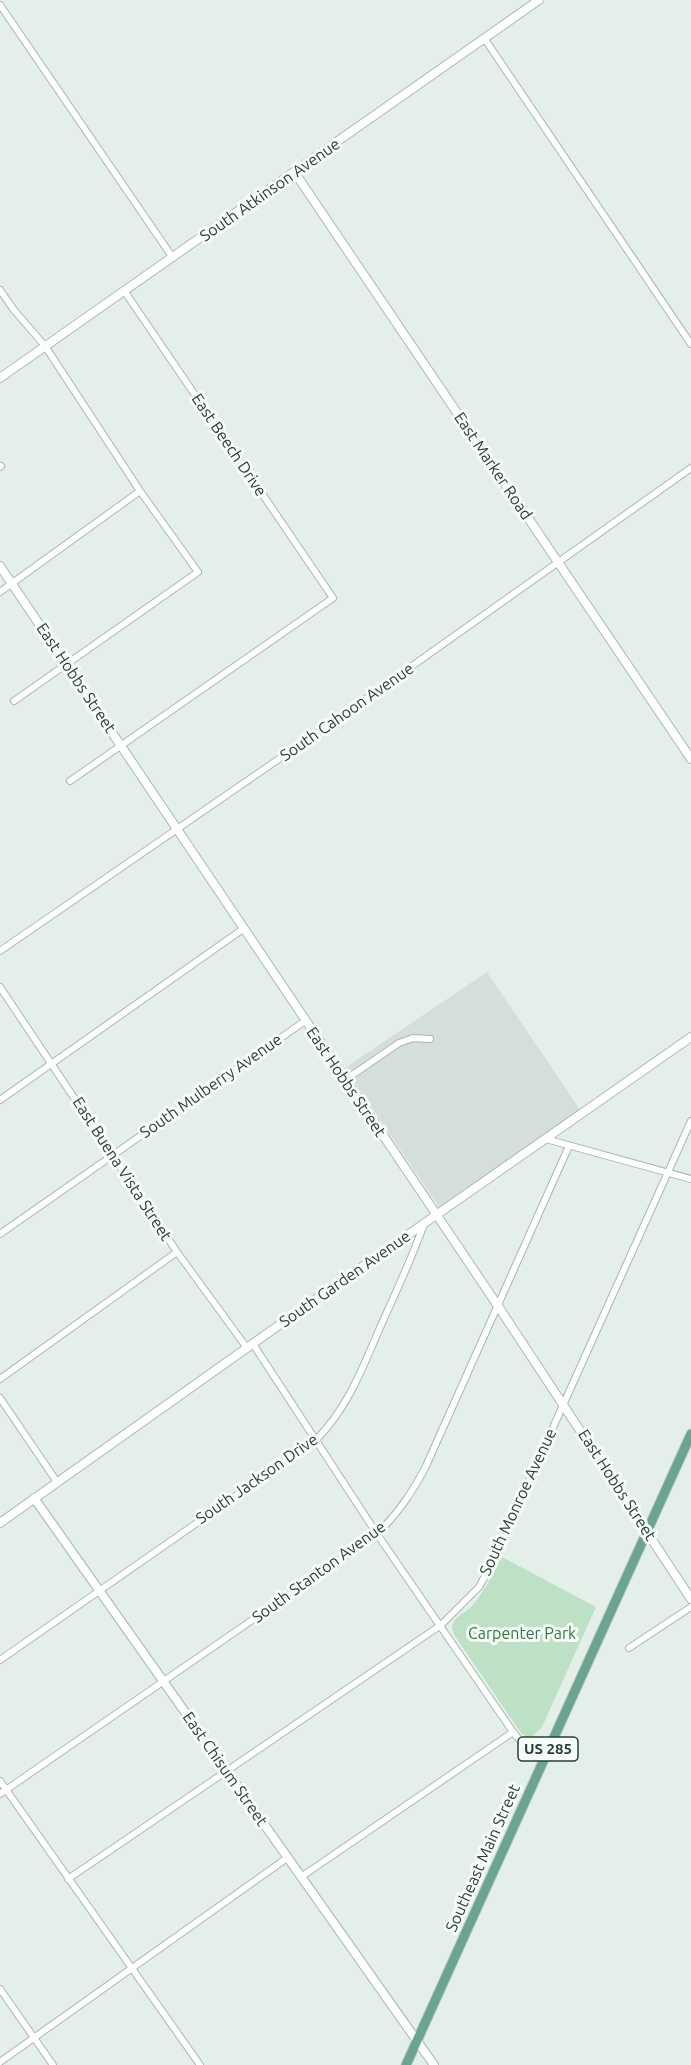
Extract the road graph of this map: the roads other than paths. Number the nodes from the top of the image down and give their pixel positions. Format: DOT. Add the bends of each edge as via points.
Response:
graph roads {
  1 [pos="538,0"];
  2 [pos="0,5"];
  3 [pos="484,38"];
  4 [pos="295,172"];
  5 [pos="172,258"];
  6 [pos="0,290"];
  7 [pos="125,292"];
  8 [pos="691,344"];
  9 [pos="45,346"];
  10 [pos="0,378"];
  11 [pos="691,468"];
  12 [pos="140,491"];
  13 [pos="559,562"];
  14 [pos="0,566"];
  15 [pos="12,583"];
  16 [pos="0,592"];
  17 [pos="66,665"];
  18 [pos="14,700"];
  19 [pos="121,746"];
  20 [pos="691,759"];
  21 [pos="70,781"];
  22 [pos="177,829"];
  23 [pos="243,928"];
  24 [pos="0,951"];
  25 [pos="0,987"];
  26 [pos="305,1021"];
  27 [pos="691,1037"];
  28 [pos="430,1039"];
  29 [pos="52,1063"];
  30 [pos="345,1080"];
  31 [pos="0,1100"];
  32 [pos="691,1121"];
  33 [pos="546,1139"];
  34 [pos="568,1149"];
  35 [pos="112,1154"];
  36 [pos="667,1173"];
  37 [pos="691,1179"];
  38 [pos="436,1215"];
  39 [pos="424,1223"];
  40 [pos="0,1234"];
  41 [pos="177,1252"];
  42 [pos="498,1306"];
  43 [pos="250,1346"];
  44 [pos="0,1379"];
  45 [pos="0,1398"];
  46 [pos="563,1404"];
  47 [pos="691,1434"];
  48 [pos="316,1440"];
  49 [pos="57,1482"];
  50 [pos="34,1498"];
  51 [pos="0,1523"];
  52 [pos="647,1531"];
  53 [pos="377,1534"];
  54 [pos="100,1590"];
  55 [pos="691,1599"];
  56 [pos="691,1606"];
  57 [pos="441,1625"];
  58 [pos="629,1648"];
  59 [pos="0,1660"];
  60 [pos="164,1681"];
  61 [pos="513,1732"];
  62 [pos="543,1761"];
  63 [pos="226,1770"];
  64 [pos="0,1782"];
  65 [pos="3,1792"];
  66 [pos="287,1858"];
  67 [pos="301,1877"];
  68 [pos="68,1879"];
  69 [pos="132,1969"];
  70 [pos="0,1989"];
  71 [pos="34,2037"];
  72 [pos="417,2040"];
  73 [pos="0,2062"];
  74 [pos="53,2065"];
  75 [pos="200,2065"];
  76 [pos="406,2065"];
  77 [pos="434,2065"];
  1 -- 3 [label="street, South Atkinson Avenue"];
  2 -- 5 [label="street"];
  3 -- 4 [label="street, South Atkinson Avenue"];
  3 -- 8 [label="street"];
  4 -- 5 [label="street, South Atkinson Avenue"];
  4 -- 13 [label="street, East Marker Road"];
  5 -- 7 [label="street, South Atkinson Avenue"];
  6 -- 9 [label="street"];
  7 -- 9 [label="street, South Atkinson Avenue"];
  7 -- 19 [label="street, East Beech Drive" via="333,598"];
  9 -- 10 [label="street, South Atkinson Avenue"];
  9 -- 12 [label="street"];
  11 -- 13 [label="street, South Cahoon Avenue"];
  12 -- 15 [label="street"];
  12 -- 17 [label="street" via="198,572"];
  13 -- 20 [label="street, East Marker Road"];
  13 -- 22 [label="street, South Cahoon Avenue"];
  14 -- 15 [label="street, East Hobbs Street"];
  15 -- 16 [label="street"];
  15 -- 17 [label="street, East Hobbs Street"];
  17 -- 18 [label="street"];
  17 -- 19 [label="street, East Hobbs Street"];
  19 -- 21 [label="street"];
  19 -- 22 [label="street, East Hobbs Street"];
  22 -- 23 [label="street, East Hobbs Street"];
  22 -- 24 [label="street, South Cahoon Avenue"];
  23 -- 26 [label="street, East Hobbs Street"];
  23 -- 29 [label="street"];
  25 -- 29 [label="street, East Buena Vista Street"];
  26 -- 30 [label="street, East Hobbs Street"];
  26 -- 35 [label="street, South Mulberry Avenue"];
  27 -- 33 [label="street, South Garden Avenue"];
  28 -- 30 [label="street" via="413,1038 399,1043"];
  29 -- 31 [label="street"];
  29 -- 35 [label="street, East Buena Vista Street"];
  30 -- 38 [label="street, East Hobbs Street"];
  32 -- 36 [label="street, South Monroe Avenue"];
  33 -- 34 [label="street"];
  33 -- 38 [label="street, South Garden Avenue"];
  34 -- 36 [label="street"];
  34 -- 42 [label="street, South Stanton Avenue"];
  35 -- 40 [label="street, South Mulberry Avenue"];
  35 -- 41 [label="street, East Buena Vista Street"];
  36 -- 37 [label="street"];
  36 -- 46 [label="street, South Monroe Avenue"];
  38 -- 39 [label="street, South Garden Avenue"];
  38 -- 42 [label="street, East Hobbs Street"];
  39 -- 43 [label="street, South Garden Avenue"];
  39 -- 48 [label="street, South Jackson Drive" via="348,1398 334,1422"];
  41 -- 43 [label="street, East Buena Vista Street"];
  41 -- 44 [label="street"];
  42 -- 46 [label="street, East Hobbs Street"];
  42 -- 53 [label="street, South Stanton Avenue" via="412,1493"];
  43 -- 48 [label="street, East Buena Vista Street"];
  43 -- 49 [label="street, South Garden Avenue"];
  45 -- 49 [label="street"];
  46 -- 52 [label="street, East Hobbs Street"];
  46 -- 57 [label="street, South Monroe Avenue" via="483,1579"];
  47 -- 52 [label="main road, Southeast Main Street / US 285"];
  48 -- 53 [label="street, East Buena Vista Street"];
  48 -- 54 [label="street, South Jackson Drive"];
  49 -- 50 [label="street, South Garden Avenue"];
  50 -- 51 [label="street, South Garden Avenue"];
  50 -- 54 [label="street, East Chisum Street"];
  52 -- 55 [label="street, East Hobbs Street"];
  52 -- 62 [label="main road, Southeast Main Street / US 285"];
  53 -- 57 [label="street, East Buena Vista Street"];
  53 -- 60 [label="street, South Stanton Avenue"];
  54 -- 59 [label="street, South Jackson Drive"];
  54 -- 60 [label="street, East Chisum Street"];
  56 -- 58 [label="street"];
  57 -- 61 [label="street, East Buena Vista Street"];
  57 -- 63 [label="street, South Monroe Avenue"];
  60 -- 63 [label="street, East Chisum Street"];
  60 -- 65 [label="street, South Stanton Avenue"];
  61 -- 62 [label="street, East Buena Vista Street"];
  61 -- 67 [label="street"];
  62 -- 72 [label="main road, Southeast Main Street / US 285"];
  63 -- 66 [label="street, East Chisum Street"];
  63 -- 68 [label="street, South Monroe Avenue"];
  64 -- 65 [label="street"];
  65 -- 68 [label="street"];
  66 -- 67 [label="street, East Chisum Street"];
  66 -- 69 [label="street"];
  67 -- 72 [label="street, East Chisum Street"];
  68 -- 69 [label="street"];
  69 -- 71 [label="street"];
  69 -- 75 [label="street"];
  70 -- 71 [label="street"];
  71 -- 73 [label="street"];
  71 -- 74 [label="street"];
  72 -- 76 [label="main road, Southeast Main Street / US 285"];
  72 -- 77 [label="street, East Chisum Street"];
}
